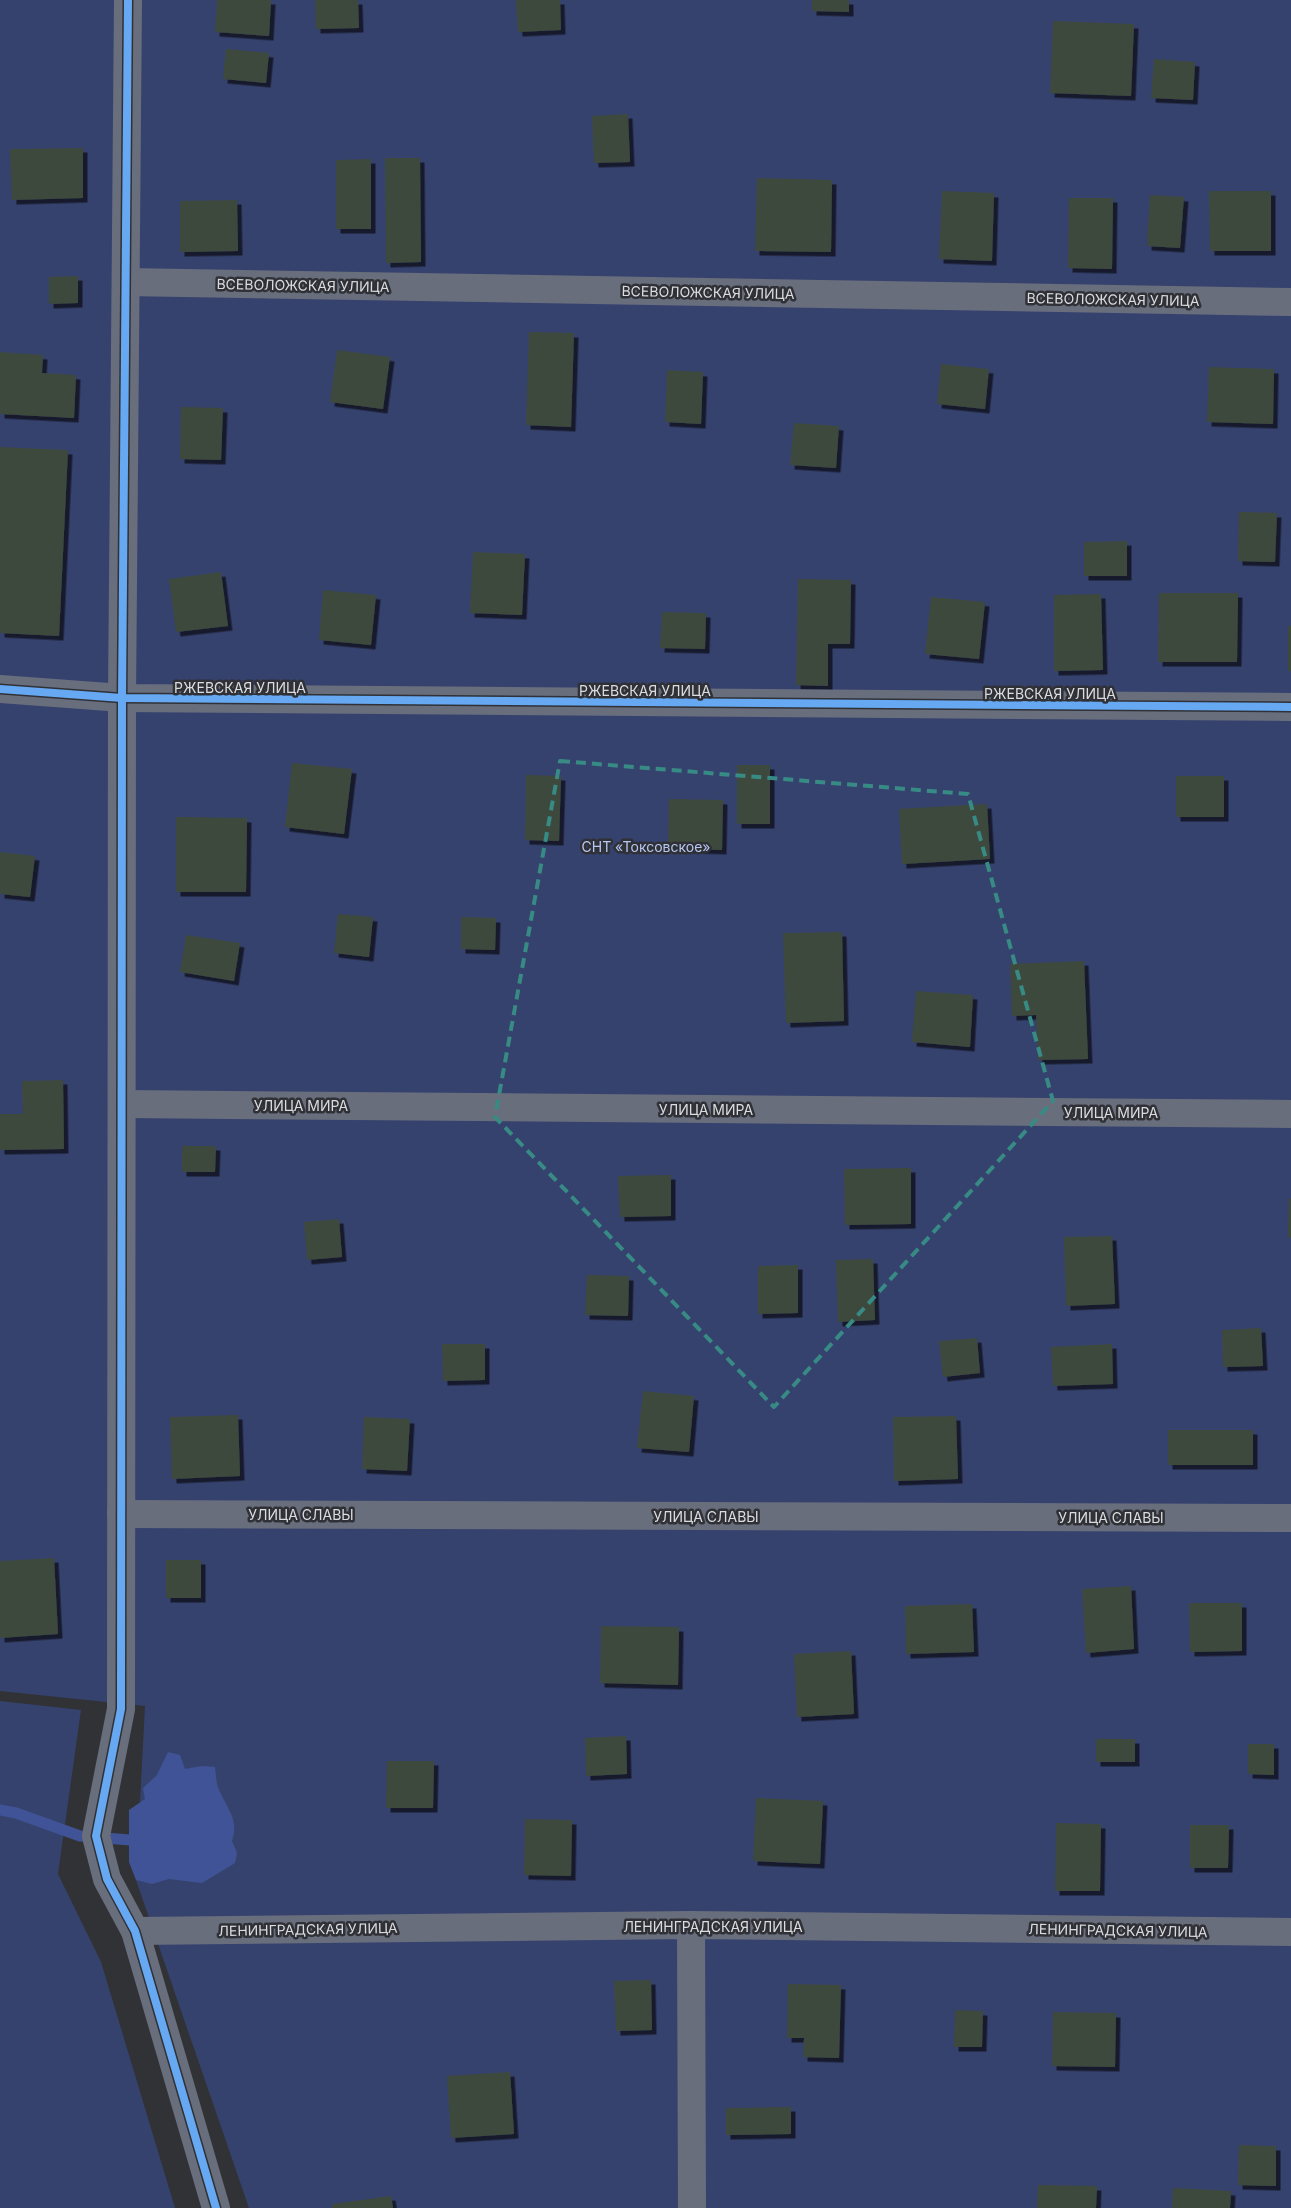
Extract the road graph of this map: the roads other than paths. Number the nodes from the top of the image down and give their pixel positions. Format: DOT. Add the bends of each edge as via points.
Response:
graph roads {
  1 [pos="128,0"];
  2 [pos="126,282"];
  3 [pos="1291,302"];
  4 [pos="0,689"];
  5 [pos="122,698"];
  6 [pos="1291,707"];
  7 [pos="122,1104"];
  8 [pos="1291,1114"];
  9 [pos="121,1514"];
  10 [pos="1291,1518"];
  11 [pos="691,1925"];
  12 [pos="136,1931"];
  13 [pos="1291,1932"];
  14 [pos="216,2208"];
  15 [pos="692,2208"];
  1 -- 2 [label="street"];
  2 -- 3 [label="street, ВСЕВОЛОЖСКАЯ УЛИЦА"];
  2 -- 5 [label="street"];
  4 -- 5 [label="street, РЖЕВСКАЯ УЛИЦА"];
  5 -- 6 [label="street, РЖЕВСКАЯ УЛИЦА"];
  5 -- 7 [label="street"];
  7 -- 8 [label="street, УЛИЦА МИРА"];
  7 -- 9 [label="street"];
  9 -- 10 [label="street, УЛИЦА СЛАВЫ"];
  9 -- 12 [label="street" via="121,1710 96,1836 107,1879"];
  11 -- 12 [label="street, ЛЕНИНГРАДСКАЯ УЛИЦА"];
  11 -- 13 [label="street, ЛЕНИНГРАДСКАЯ УЛИЦА"];
  11 -- 15 [label="street"];
  12 -- 14 [label="street"];
}
